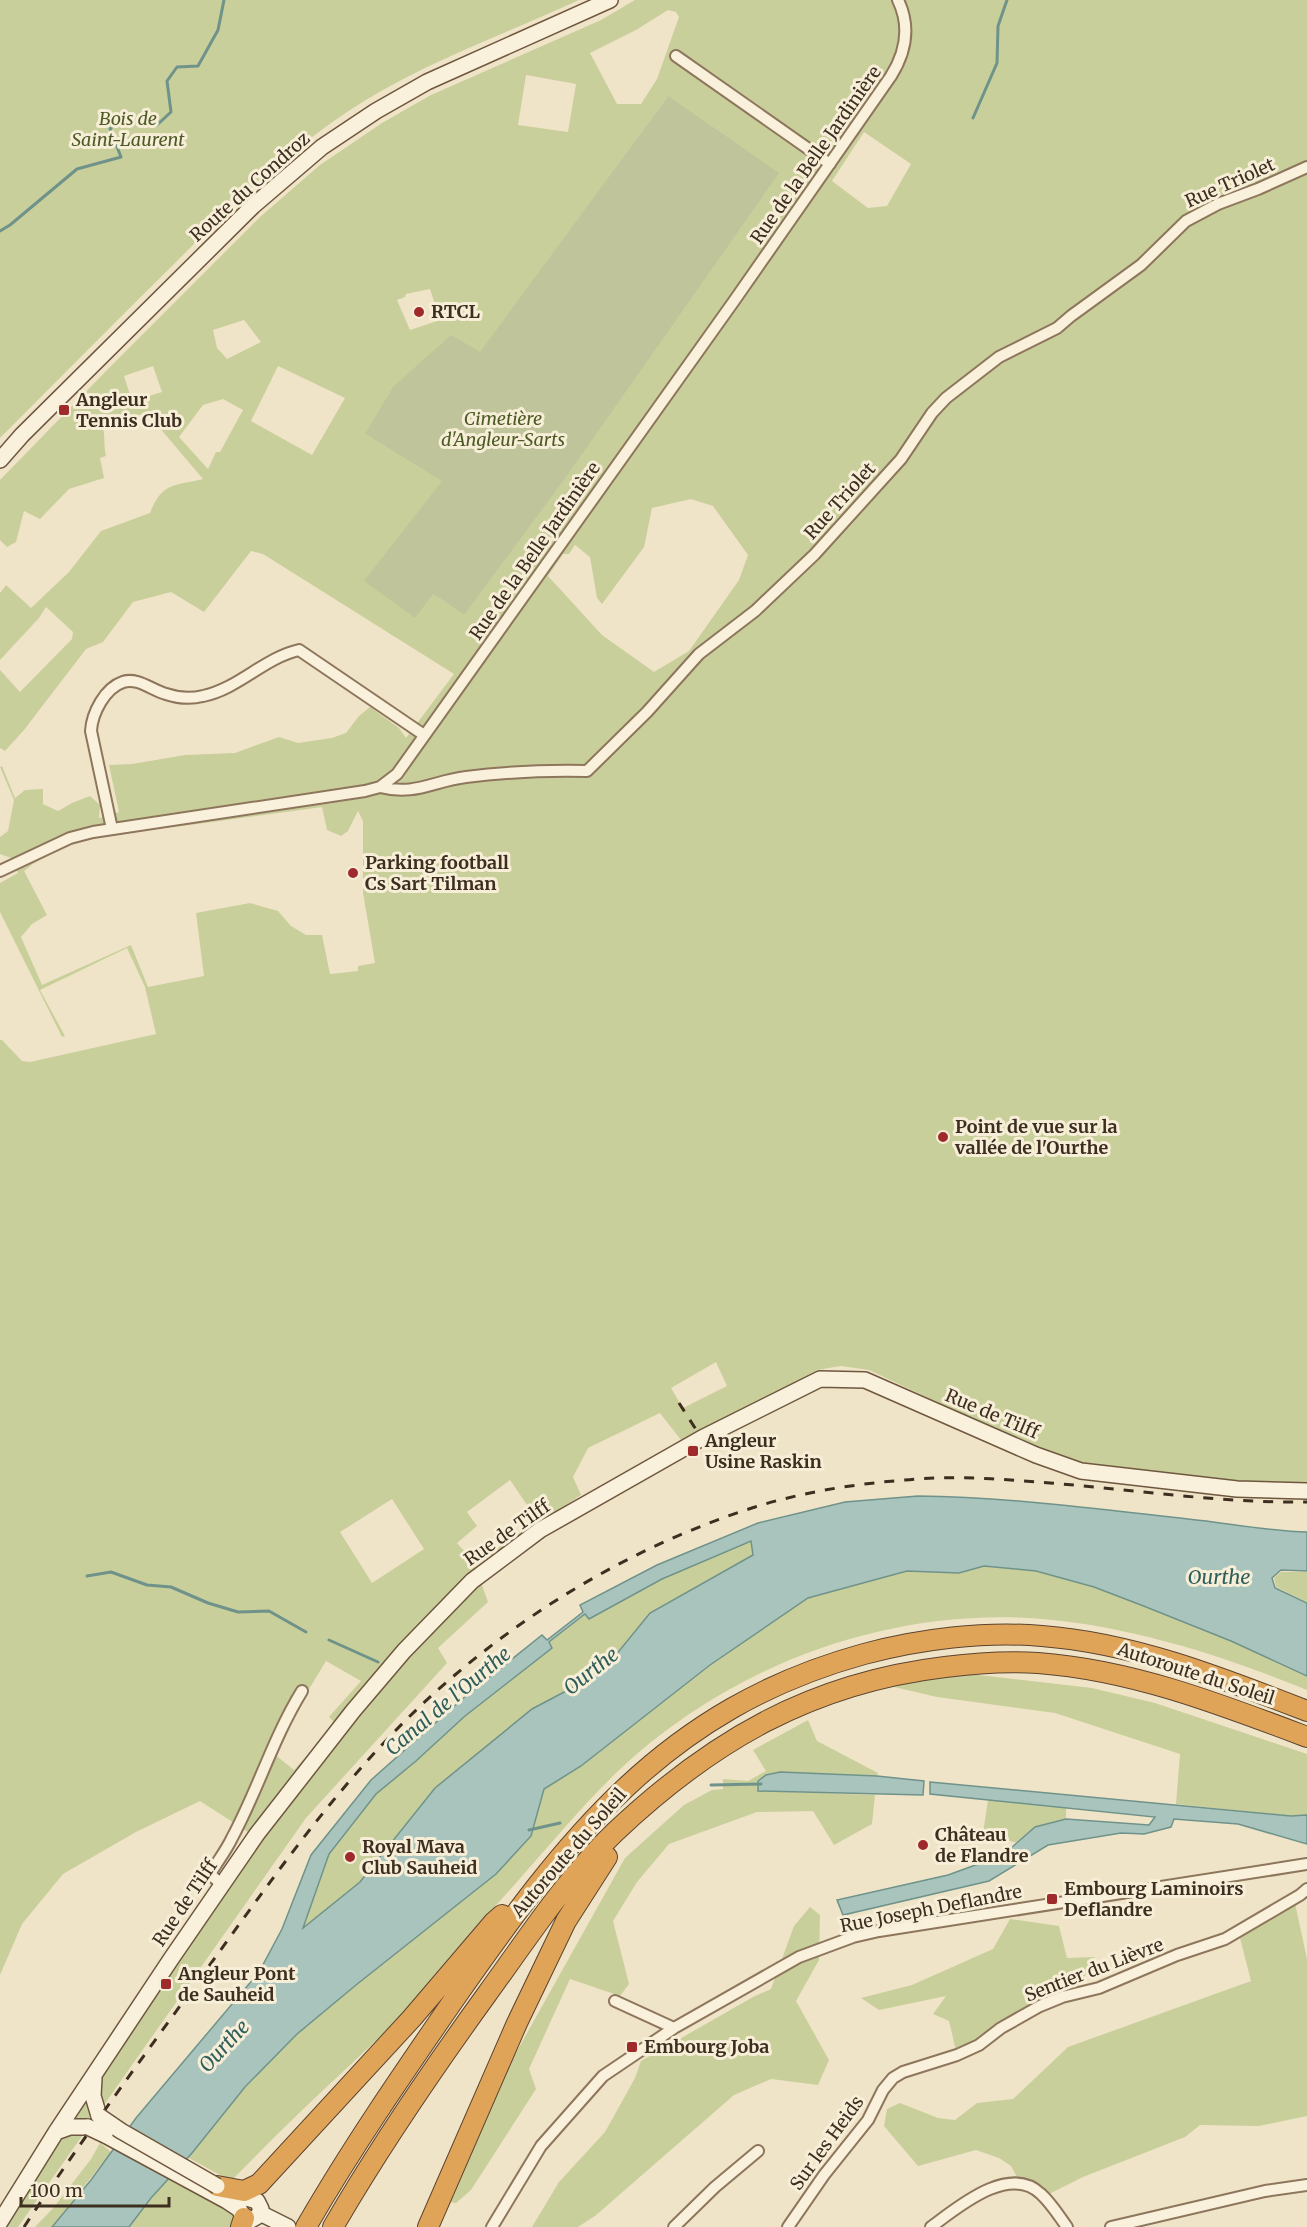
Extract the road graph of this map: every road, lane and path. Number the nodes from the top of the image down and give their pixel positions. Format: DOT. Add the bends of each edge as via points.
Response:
graph roads {
  1 [pos="610,0"];
  2 [pos="898,0"];
  3 [pos="676,56"];
  4 [pos="830,164"];
  5 [pos="1307,167"];
  6 [pos="0,460"];
  7 [pos="424,735"];
  8 [pos="380,787"];
  9 [pos="112,829"];
  10 [pos="0,871"];
  11 [pos="1307,1491"];
  12 [pos="302,1691"];
  13 [pos="1307,1711"];
  14 [pos="1307,1737"];
  15 [pos="624,1825"];
  16 [pos="1307,1864"];
  17 [pos="221,1884"];
  18 [pos="534,1889"];
  19 [pos="1307,1889"];
  20 [pos="615,2001"];
  21 [pos="674,2028"];
  22 [pos="94,2077"];
  23 [pos="893,2078"];
  24 [pos="78,2120"];
  25 [pos="291,2151"];
  26 [pos="758,2151"];
  27 [pos="1307,2185"];
  28 [pos="217,2186"];
  29 [pos="247,2211"];
  30 [pos="0,2222"];
  31 [pos="288,2227"];
  32 [pos="306,2227"];
  33 [pos="333,2227"];
  34 [pos="428,2227"];
  35 [pos="492,2227"];
  36 [pos="674,2227"];
  37 [pos="788,2227"];
  38 [pos="930,2227"];
  39 [pos="1067,2227"];
  40 [pos="1111,2227"];
  1 -- 6 [label="main road, Route du Condroz" via="427,82 369,115 316,152 235,222"];
  2 -- 4 [label="street, Rue de la Belle Jardinière" via="906,29 901,59"];
  3 -- 4 [label="street"];
  4 -- 7 [label="street, Rue de la Belle Jardinière"];
  5 -- 8 [label="street, Rue Triolet" via="1186,221 1141,265 1057,328 999,357 946,398 901,459 820,548 755,611 699,654 587,771 467,777 397,791"];
  7 -- 8 [label="street, Rue de la Belle Jardinière" via="397,774"];
  7 -- 9 [label="street" via="299,650 201,697 178,697 135,681 124,682 109,692 91,723"];
  8 -- 9 [label="street"];
  9 -- 10 [label="street" via="70,838"];
  11 -- 17 [label="main road, Rue de Tilff" via="1238,1489 1081,1471 865,1380 820,1379 607,1491 540,1530 472,1581 353,1711"];
  12 -- 17 [label="street" via="273,1744 232,1839 210,1874"];
  13 -- 18 [label="highway, Autoroute du Soleil" via="1158,1659 1040,1635 919,1642 880,1650 796,1676 737,1705 681,1740 615,1796"];
  14 -- 15 [label="highway, Autoroute du Soleil" via="1197,1697 1081,1668 1001,1662 921,1670 839,1689 772,1717 693,1765"];
  15 -- 33 [label="highway, Autoroute du Soleil" via="570,1882 512,1959 422,2086"];
  15 -- 34 [label="highway" via="615,1846 566,1921"];
  16 -- 21 [label="street, Rue Joseph Deflandre" via="852,1937 800,1957"];
  17 -- 22 [label="main road, Rue de Tilff"];
  18 -- 25 [label="highway" via="494,1922"];
  18 -- 32 [label="highway, Autoroute du Soleil" via="404,2072 346,2158"];
  19 -- 23 [label="street, Sentier du Lièvre" via="1225,1939 1099,1988 1040,2006 979,2045"];
  20 -- 21 [label="street"];
  21 -- 35 [label="street, Rue Joseph Deflandre" via="603,2076 541,2146"];
  22 -- 24 [label="main road, Rue de Tilff"];
  22 -- 24 [label="main road" via="93,2096"];
  23 -- 37 [label="street, Sur les Heids" via="868,2120"];
  24 -- 28 [label="main road, bridge" via="121,2131"];
  24 -- 29 [label="main road, bridge"];
  24 -- 30 [label="main road, Rue de Tilff"];
  25 -- 28 [label="highway" via="259,2184 244,2191"];
  25 -- 29 [label="highway"];
  26 -- 36 [label="street"];
  27 -- 40 [label="street"];
  28 -- 29 [label="main road"];
  29 -- 31 [label="main road"];
  38 -- 39 [label="street" via="987,2189 1010,2183 1029,2186 1040,2193"];
}
